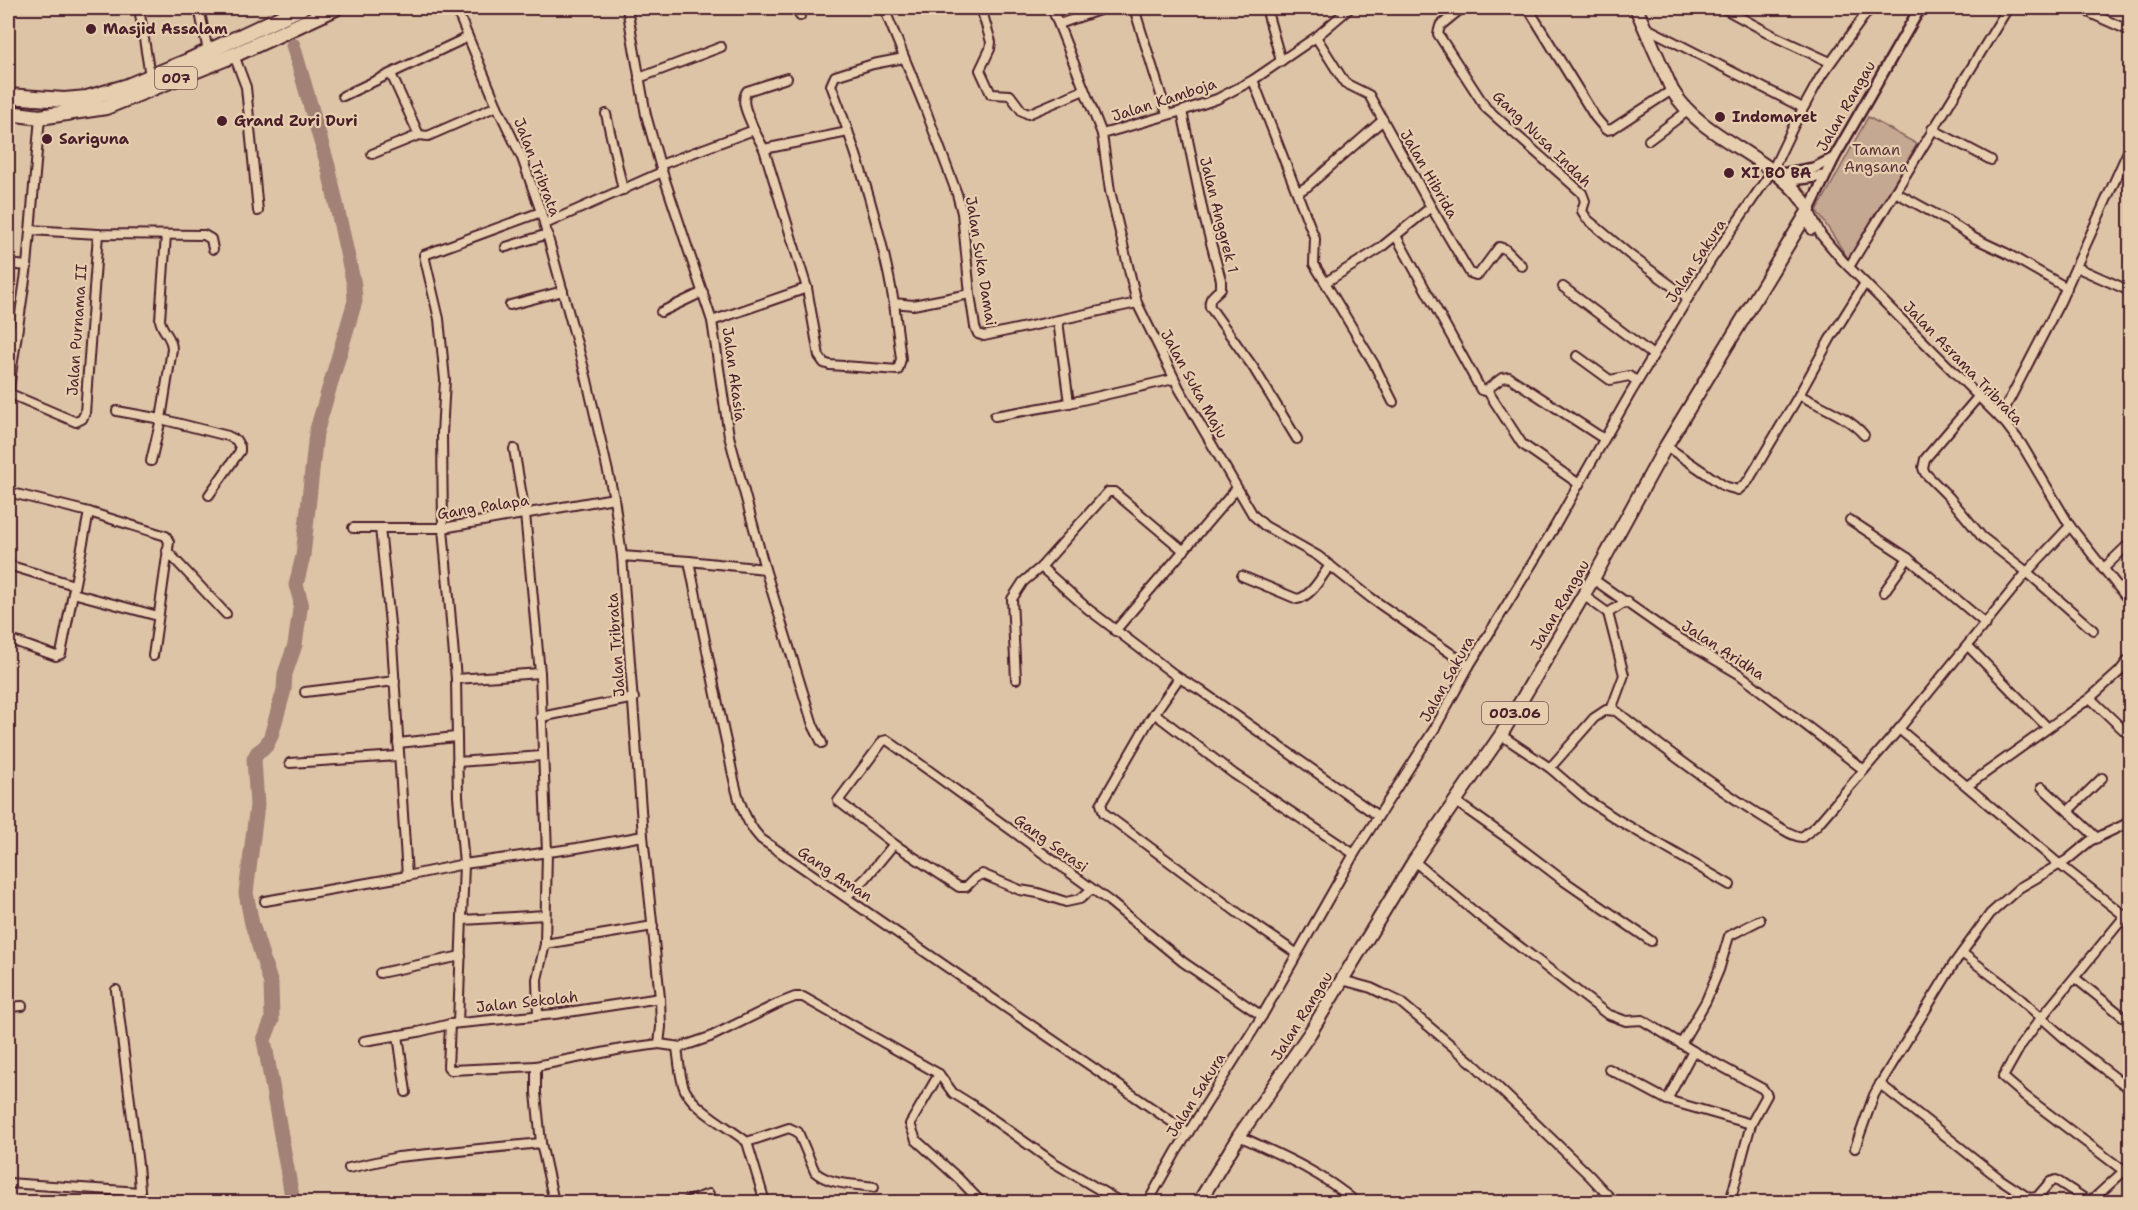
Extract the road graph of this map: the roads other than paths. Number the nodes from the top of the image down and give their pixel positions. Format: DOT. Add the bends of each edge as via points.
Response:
graph roads {
  1 [pos="139,8"];
  2 [pos="199,8"];
  3 [pos="336,8"];
  4 [pos="456,8"];
  5 [pos="627,8"];
  6 [pos="796,8"];
  7 [pos="884,8"];
  8 [pos="981,8"];
  9 [pos="1052,8"];
  10 [pos="1105,8"];
  11 [pos="1134,8"];
  12 [pos="1266,8"];
  13 [pos="1350,8"];
  14 [pos="1462,8"];
  15 [pos="1528,8"];
  16 [pos="1636,8"];
  17 [pos="1723,8"];
  18 [pos="1870,8"];
  19 [pos="1920,8"];
  20 [pos="2008,8"];
  21 [pos="2085,8"];
  22 [pos="293,9"];
  23 [pos="800,16"];
  24 [pos="1059,24"];
  25 [pos="1643,26"];
  26 [pos="2130,31"];
  27 [pos="468,37"];
  28 [pos="1316,37"];
  29 [pos="721,47"];
  30 [pos="208,51"];
  31 [pos="234,55"];
  32 [pos="904,58"];
  33 [pos="1281,61"];
  34 [pos="1830,62"];
  35 [pos="190,66"];
  36 [pos="391,74"];
  37 [pos="150,76"];
  38 [pos="639,78"];
  39 [pos="787,78"];
  40 [pos="1253,80"];
  41 [pos="1084,90"];
  42 [pos="1672,90"];
  43 [pos="8,96"];
  44 [pos="343,96"];
  45 [pos="498,106"];
  46 [pos="1803,108"];
  47 [pos="1689,110"];
  48 [pos="1182,111"];
  49 [pos="8,113"];
  50 [pos="606,114"];
  51 [pos="1167,114"];
  52 [pos="40,117"];
  53 [pos="1383,120"];
  54 [pos="1932,129"];
  55 [pos="754,130"];
  56 [pos="848,132"];
  57 [pos="1102,134"];
  58 [pos="418,135"];
  59 [pos="1649,140"];
  60 [pos="764,149"];
  61 [pos="2130,150"];
  62 [pos="372,154"];
  63 [pos="1834,158"];
  64 [pos="1991,160"];
  65 [pos="661,169"];
  66 [pos="1777,176"];
  67 [pos="1824,177"];
  68 [pos="623,190"];
  69 [pos="1298,192"];
  70 [pos="1895,192"];
  71 [pos="1431,207"];
  72 [pos="258,211"];
  73 [pos="541,212"];
  74 [pos="1802,220"];
  75 [pos="545,224"];
  76 [pos="30,230"];
  77 [pos="1812,230"];
  78 [pos="98,234"];
  79 [pos="548,234"];
  80 [pos="166,235"];
  81 [pos="1821,235"];
  82 [pos="1396,236"];
  83 [pos="506,247"];
  84 [pos="213,249"];
  85 [pos="8,264"];
  86 [pos="27,266"];
  87 [pos="1522,266"];
  88 [pos="1849,267"];
  89 [pos="2076,267"];
  90 [pos="1326,282"];
  91 [pos="1865,283"];
  92 [pos="1563,287"];
  93 [pos="807,288"];
  94 [pos="2067,288"];
  95 [pos="563,291"];
  96 [pos="2130,291"];
  97 [pos="704,292"];
  98 [pos="970,294"];
  99 [pos="1688,298"];
  100 [pos="894,303"];
  101 [pos="1137,303"];
  102 [pos="510,305"];
  103 [pos="661,312"];
  104 [pos="712,321"];
  105 [pos="1058,321"];
  106 [pos="1653,355"];
  107 [pos="1577,356"];
  108 [pos="1174,379"];
  109 [pos="1637,381"];
  110 [pos="1487,390"];
  111 [pos="8,394"];
  112 [pos="1799,395"];
  113 [pos="1978,398"];
  114 [pos="1393,402"];
  115 [pos="1069,403"];
  116 [pos="117,411"];
  117 [pos="995,416"];
  118 [pos="2000,418"];
  119 [pos="161,419"];
  120 [pos="1864,435"];
  121 [pos="1297,439"];
  122 [pos="1604,439"];
  123 [pos="1666,446"];
  124 [pos="514,449"];
  125 [pos="151,462"];
  126 [pos="1579,484"];
  127 [pos="1237,488"];
  128 [pos="8,492"];
  129 [pos="209,495"];
  130 [pos="614,498"];
  131 [pos="89,512"];
  132 [pos="525,514"];
  133 [pos="1850,519"];
  134 [pos="2070,526"];
  135 [pos="353,528"];
  136 [pos="380,528"];
  137 [pos="443,528"];
  138 [pos="2130,543"];
  139 [pos="1184,550"];
  140 [pos="167,551"];
  141 [pos="622,556"];
  142 [pos="1908,558"];
  143 [pos="689,561"];
  144 [pos="8,565"];
  145 [pos="1330,565"];
  146 [pos="1041,567"];
  147 [pos="765,569"];
  148 [pos="2103,569"];
  149 [pos="2027,572"];
  150 [pos="1242,576"];
  151 [pos="1593,579"];
  152 [pos="74,589"];
  153 [pos="1884,592"];
  154 [pos="1583,595"];
  155 [pos="1627,601"];
  156 [pos="2130,602"];
  157 [pos="1608,613"];
  158 [pos="226,614"];
  159 [pos="158,616"];
  160 [pos="1986,624"];
  161 [pos="2093,630"];
  162 [pos="1115,631"];
  163 [pos="8,639"];
  164 [pos="1968,646"];
  165 [pos="153,656"];
  166 [pos="2130,658"];
  167 [pos="1468,666"];
  168 [pos="540,673"];
  169 [pos="1179,678"];
  170 [pos="456,679"];
  171 [pos="1016,679"];
  172 [pos="394,681"];
  173 [pos="305,692"];
  174 [pos="634,698"];
  175 [pos="2090,698"];
  176 [pos="1611,710"];
  177 [pos="1154,713"];
  178 [pos="541,717"];
  179 [pos="2049,728"];
  180 [pos="1899,729"];
  181 [pos="1501,735"];
  182 [pos="2130,736"];
  183 [pos="456,737"];
  184 [pos="822,742"];
  185 [pos="398,743"];
  186 [pos="398,756"];
  187 [pos="542,756"];
  188 [pos="457,762"];
  189 [pos="290,764"];
  190 [pos="1550,768"];
  191 [pos="1864,770"];
  192 [pos="2102,778"];
  193 [pos="1967,786"];
  194 [pos="2042,787"];
  195 [pos="1455,801"];
  196 [pos="2068,811"];
  197 [pos="1378,816"];
  198 [pos="2130,822"];
  199 [pos="643,836"];
  200 [pos="2097,838"];
  201 [pos="894,844"];
  202 [pos="547,852"];
  203 [pos="1354,854"];
  204 [pos="1414,861"];
  205 [pos="464,864"];
  206 [pos="2059,864"];
  207 [pos="406,876"];
  208 [pos="1730,885"];
  209 [pos="1092,889"];
  210 [pos="846,897"];
  211 [pos="265,901"];
  212 [pos="545,915"];
  213 [pos="2128,918"];
  214 [pos="463,920"];
  215 [pos="1760,920"];
  216 [pos="653,926"];
  217 [pos="1652,941"];
  218 [pos="545,944"];
  219 [pos="1962,952"];
  220 [pos="1296,953"];
  221 [pos="461,956"];
  222 [pos="380,973"];
  223 [pos="2075,978"];
  224 [pos="1342,980"];
  225 [pos="116,990"];
  226 [pos="660,998"];
  227 [pos="22,1006"];
  228 [pos="8,1007"];
  229 [pos="538,1015"];
  230 [pos="1262,1016"];
  231 [pos="2041,1018"];
  232 [pos="2130,1022"];
  233 [pos="454,1023"];
  234 [pos="398,1035"];
  235 [pos="364,1041"];
  236 [pos="659,1044"];
  237 [pos="1681,1044"];
  238 [pos="676,1048"];
  239 [pos="1693,1051"];
  240 [pos="536,1066"];
  241 [pos="1609,1069"];
  242 [pos="939,1074"];
  243 [pos="1880,1084"];
  244 [pos="2130,1089"];
  245 [pos="406,1092"];
  246 [pos="1667,1100"];
  247 [pos="1751,1124"];
  248 [pos="1188,1133"];
  249 [pos="1239,1136"];
  250 [pos="747,1142"];
  251 [pos="541,1143"];
  252 [pos="1855,1148"];
  253 [pos="349,1168"];
  254 [pos="2127,1168"];
  255 [pos="8,1183"];
  256 [pos="874,1187"];
  257 [pos="140,1192"];
  258 [pos="709,1194"];
  259 [pos="141,1203"];
  260 [pos="554,1203"];
  261 [pos="686,1203"];
  262 [pos="765,1203"];
  263 [pos="981,1203"];
  264 [pos="1120,1203"];
  265 [pos="1148,1203"];
  266 [pos="1199,1203"];
  267 [pos="1356,1203"];
  268 [pos="1614,1203"];
  269 [pos="1730,1203"];
  270 [pos="2090,1203"];
  1 -- 37 [label="street"];
  2 -- 30 [label="street"];
  3 -- 31 [label="highway, 007"];
  4 -- 27 [label="street, Jalan Tribrata"];
  5 -- 38 [label="street, Jalan Akasia"];
  6 -- 23 [label="street"];
  7 -- 32 [label="street, Jalan Suka Damai"];
  8 -- 41 [label="street" via="991,42 980,70 991,94 1010,94 1028,114"];
  9 -- 24 [label="street, Jalan Suka Maju"];
  10 -- 24 [label="street"];
  11 -- 51 [label="street"];
  12 -- 33 [label="street"];
  13 -- 28 [label="street, Jalan Kamboja"];
  14 -- 99 [label="street, Gang Nusa Indah" via="1437,31 1486,108 1582,193 1582,211 1587,219"];
  15 -- 42 [label="street" via="1606,130"];
  16 -- 25 [label="main road"];
  17 -- 34 [label="street"];
  18 -- 34 [label="street, Jalan Sakura"];
  19 -- 63 [label="street, Jalan Rangau"];
  20 -- 54 [label="street"];
  21 -- 26 [label="street"];
  22 -- 30 [label="highway, 007"];
  24 -- 41 [label="street, Jalan Suka Maju"];
  25 -- 42 [label="main road"];
  25 -- 46 [label="street"];
  27 -- 36 [label="street"];
  27 -- 45 [label="street, Jalan Tribrata"];
  28 -- 33 [label="street, Jalan Kamboja"];
  28 -- 53 [label="street, Jalan Hibrida" via="1345,83 1370,95"];
  29 -- 38 [label="street"];
  30 -- 35 [label="highway, 007"];
  31 -- 35 [label="highway, 007"];
  31 -- 72 [label="street" via="246,87"];
  32 -- 56 [label="street" via="833,78 831,86"];
  32 -- 98 [label="street, Jalan Suka Damai" via="957,194"];
  33 -- 40 [label="street, Jalan Kamboja"];
  34 -- 46 [label="street, Jalan Sakura"];
  35 -- 37 [label="highway, 007"];
  35 -- 52 [label="highway, 007" via="106,107"];
  36 -- 44 [label="street"];
  36 -- 58 [label="street"];
  37 -- 43 [label="highway, 007" via="87,98"];
  38 -- 65 [label="street, Jalan Akasia"];
  39 -- 55 [label="street" via="745,93"];
  40 -- 48 [label="street, Jalan Kamboja" via="1217,99"];
  40 -- 69 [label="street"];
  41 -- 57 [label="street, Jalan Suka Maju"];
  42 -- 47 [label="main road"];
  45 -- 58 [label="street" via="428,136"];
  45 -- 73 [label="street, Jalan Tribrata"];
  46 -- 66 [label="street, Jalan Sakura"];
  47 -- 59 [label="street"];
  47 -- 66 [label="main road"];
  48 -- 51 [label="street, Jalan Kamboja"];
  48 -- 121 [label="street, Jalan Anggrek 1" via="1221,280 1221,288 1211,297 1210,307"];
  49 -- 52 [label="highway, 007"];
  50 -- 68 [label="street"];
  51 -- 57 [label="street, Jalan Kamboja"];
  52 -- 76 [label="street"];
  53 -- 69 [label="street"];
  53 -- 71 [label="street, Jalan Hibrida"];
  54 -- 64 [label="street"];
  54 -- 70 [label="street"];
  55 -- 60 [label="street"];
  55 -- 65 [label="street"];
  56 -- 60 [label="street"];
  56 -- 100 [label="street" via="874,217"];
  57 -- 101 [label="street, Jalan Suka Maju" via="1110,191"];
  58 -- 62 [label="street"];
  60 -- 93 [label="street"];
  61 -- 89 [label="street"];
  63 -- 66 [label="street" via="1814,168"];
  63 -- 67 [label="street, Jalan Rangau"];
  65 -- 68 [label="street"];
  65 -- 97 [label="street, Jalan Akasia"];
  66 -- 67 [label="street"];
  66 -- 74 [label="main road" via="1792,186"];
  66 -- 99 [label="street, Jalan Sakura" via="1711,260"];
  67 -- 74 [label="street, Jalan Rangau"];
  68 -- 75 [label="street"];
  69 -- 90 [label="street" via="1317,244 1314,264"];
  70 -- 88 [label="street"];
  70 -- 94 [label="street"];
  71 -- 82 [label="street"];
  71 -- 87 [label="street, Jalan Hibrida" via="1473,275 1479,274 1499,247"];
  73 -- 75 [label="street, Jalan Tribrata"];
  73 -- 137 [label="street" via="424,255 440,319 445,380"];
  74 -- 77 [label="street"];
  74 -- 77 [label="street" via="1804,229"];
  74 -- 81 [label="street, Jalan Asrama Tribrata"];
  74 -- 123 [label="main road, Jalan Rangau / 003.06"];
  75 -- 79 [label="street, Jalan Tribrata"];
  76 -- 78 [label="street"];
  76 -- 86 [label="street"];
  77 -- 81 [label="street"];
  78 -- 80 [label="street"];
  78 -- 111 [label="street, Jalan Purnama II" via="82,419 76,422"];
  79 -- 83 [label="street"];
  79 -- 95 [label="street, Jalan Tribrata"];
  80 -- 84 [label="street" via="206,236"];
  80 -- 119 [label="street" via="160,320 171,338 172,349"];
  81 -- 88 [label="street, Jalan Asrama Tribrata"];
  82 -- 90 [label="street"];
  82 -- 110 [label="street" via="1475,381 1481,390"];
  85 -- 86 [label="street"];
  86 -- 111 [label="street"];
  88 -- 91 [label="street, Jalan Asrama Tribrata"];
  89 -- 94 [label="street"];
  89 -- 96 [label="street"];
  90 -- 114 [label="street"];
  91 -- 112 [label="street"];
  91 -- 113 [label="street, Jalan Asrama Tribrata"];
  92 -- 106 [label="street"];
  93 -- 100 [label="street" via="819,356 830,365 898,370 902,359"];
  93 -- 104 [label="street"];
  94 -- 118 [label="street"];
  95 -- 102 [label="street"];
  95 -- 130 [label="street, Jalan Tribrata"];
  97 -- 103 [label="street"];
  97 -- 104 [label="street, Jalan Akasia"];
  98 -- 100 [label="street" via="913,305"];
  98 -- 105 [label="street, Jalan Suka Damai" via="975,327 982,336"];
  99 -- 106 [label="street, Jalan Sakura"];
  101 -- 105 [label="street, Jalan Suka Damai"];
  101 -- 108 [label="street, Jalan Suka Maju"];
  104 -- 147 [label="street, Jalan Akasia" via="729,436"];
  105 -- 115 [label="street"];
  106 -- 109 [label="street, Jalan Sakura"];
  107 -- 109 [label="street" via="1610,380 1629,376"];
  108 -- 115 [label="street"];
  108 -- 127 [label="street, Jalan Suka Maju"];
  109 -- 122 [label="street, Jalan Sakura"];
  110 -- 122 [label="street" via="1509,377"];
  110 -- 126 [label="street" via="1522,444"];
  112 -- 120 [label="street"];
  112 -- 123 [label="street" via="1748,481 1738,490 1724,486"];
  113 -- 118 [label="street, Jalan Asrama Tribrata"];
  113 -- 149 [label="street" via="1925,459 1923,468 1982,537"];
  115 -- 117 [label="street"];
  116 -- 119 [label="street"];
  118 -- 134 [label="street, Jalan Asrama Tribrata" via="2022,445"];
  119 -- 125 [label="street"];
  119 -- 129 [label="street" via="228,436 239,443 240,451"];
  122 -- 126 [label="street, Jalan Sakura"];
  123 -- 151 [label="main road, Jalan Rangau / 003.06"];
  124 -- 132 [label="street"];
  126 -- 167 [label="street, Jalan Sakura"];
  127 -- 139 [label="street"];
  127 -- 145 [label="street, Jalan Suka Maju" via="1259,521"];
  128 -- 131 [label="street"];
  130 -- 132 [label="street, Gang Palapa"];
  130 -- 141 [label="street, Jalan Tribrata"];
  131 -- 140 [label="street" via="164,534"];
  131 -- 152 [label="street"];
  132 -- 137 [label="street, Gang Palapa"];
  132 -- 168 [label="street"];
  133 -- 142 [label="street"];
  134 -- 148 [label="street, Jalan Asrama Tribrata"];
  134 -- 149 [label="street"];
  135 -- 136 [label="street, Gang Palapa"];
  136 -- 137 [label="street, Gang Palapa"];
  136 -- 172 [label="street"];
  137 -- 170 [label="street"];
  138 -- 148 [label="street"];
  139 -- 146 [label="street" via="1110,491"];
  139 -- 162 [label="street"];
  140 -- 158 [label="street"];
  140 -- 159 [label="street"];
  141 -- 143 [label="street"];
  141 -- 174 [label="street, Jalan Tribrata"];
  142 -- 153 [label="street"];
  142 -- 160 [label="street"];
  143 -- 147 [label="street"];
  143 -- 210 [label="street, Gang Aman" via="712,680 748,822 761,839"];
  144 -- 152 [label="street"];
  145 -- 150 [label="street" via="1309,593 1297,599"];
  145 -- 167 [label="street, Jalan Suka Maju"];
  146 -- 162 [label="street"];
  146 -- 171 [label="street" via="1023,582 1012,599"];
  147 -- 184 [label="street, Jalan Akasia" via="813,725"];
  148 -- 156 [label="street, Jalan Asrama Tribrata"];
  149 -- 160 [label="street"];
  149 -- 161 [label="street"];
  151 -- 154 [label="main road, Jalan Rangau / 003.06"];
  151 -- 155 [label="street, Jalan Aridha"];
  152 -- 159 [label="street"];
  152 -- 163 [label="street" via="60,656"];
  154 -- 157 [label="street"];
  154 -- 181 [label="main road, Jalan Rangau / 003.06"];
  155 -- 157 [label="street"];
  155 -- 191 [label="street, Jalan Aridha" via="1667,631 1739,674"];
  157 -- 176 [label="street" via="1624,675"];
  159 -- 165 [label="street"];
  160 -- 164 [label="street"];
  162 -- 169 [label="street"];
  164 -- 179 [label="street"];
  164 -- 180 [label="street"];
  166 -- 175 [label="street"];
  167 -- 197 [label="street, Jalan Sakura" via="1436,728"];
  168 -- 170 [label="street"];
  168 -- 178 [label="street"];
  169 -- 177 [label="street"];
  169 -- 197 [label="street"];
  170 -- 183 [label="street"];
  172 -- 173 [label="street"];
  172 -- 185 [label="street"];
  174 -- 178 [label="street"];
  174 -- 199 [label="street, Jalan Tribrata"];
  175 -- 179 [label="street"];
  175 -- 182 [label="street"];
  176 -- 190 [label="street" via="1594,718"];
  176 -- 191 [label="street" via="1743,804 1797,837 1809,834"];
  177 -- 203 [label="street" via="1234,774"];
  177 -- 220 [label="street" via="1101,809"];
  178 -- 187 [label="street"];
  179 -- 193 [label="street"];
  180 -- 191 [label="street"];
  180 -- 193 [label="street"];
  181 -- 190 [label="street"];
  181 -- 195 [label="main road, Jalan Rangau / 003.06"];
  183 -- 185 [label="street"];
  183 -- 188 [label="street"];
  185 -- 186 [label="street"];
  186 -- 189 [label="street"];
  186 -- 207 [label="street"];
  187 -- 188 [label="street"];
  187 -- 202 [label="street"];
  188 -- 205 [label="street"];
  190 -- 208 [label="street" via="1618,820"];
  192 -- 196 [label="street"];
  193 -- 206 [label="street"];
  194 -- 196 [label="street"];
  195 -- 204 [label="main road, Jalan Rangau / 003.06"];
  195 -- 217 [label="street"];
  196 -- 200 [label="street"];
  197 -- 203 [label="street, Jalan Sakura"];
  198 -- 200 [label="street"];
  199 -- 202 [label="street"];
  199 -- 216 [label="street, Jalan Tribrata"];
  200 -- 206 [label="street"];
  201 -- 209 [label="street" via="959,887 966,887 978,875 987,875 1020,890 1066,902 1080,899"];
  201 -- 209 [label="street, Gang Serasi" via="838,801 884,741"];
  201 -- 210 [label="street"];
  202 -- 205 [label="street"];
  202 -- 212 [label="street"];
  203 -- 220 [label="street, Jalan Sakura"];
  204 -- 224 [label="main road, Jalan Rangau / 003.06"];
  204 -- 237 [label="street" via="1607,1014 1626,1021 1642,1020"];
  205 -- 207 [label="street"];
  205 -- 214 [label="street"];
  206 -- 213 [label="street"];
  206 -- 219 [label="street" via="2002,900"];
  207 -- 211 [label="street"];
  209 -- 230 [label="street, Gang Serasi" via="1183,962"];
  210 -- 248 [label="street, Gang Aman"];
  212 -- 214 [label="street"];
  212 -- 218 [label="street"];
  213 -- 223 [label="street"];
  214 -- 221 [label="street"];
  215 -- 237 [label="street" via="1729,936 1706,1001"];
  216 -- 218 [label="street"];
  216 -- 226 [label="street, Jalan Tribrata"];
  218 -- 229 [label="street" via="537,979"];
  219 -- 231 [label="street"];
  219 -- 243 [label="street"];
  220 -- 230 [label="street, Jalan Sakura"];
  221 -- 222 [label="street"];
  221 -- 233 [label="street"];
  223 -- 231 [label="street"];
  223 -- 232 [label="street"];
  224 -- 249 [label="main road, Jalan Rangau / 003.06"];
  224 -- 268 [label="street" via="1371,988 1408,1008 1477,1067"];
  225 -- 257 [label="street"];
  226 -- 229 [label="street, Jalan Sekolah"];
  226 -- 236 [label="street, Jalan Tribrata"];
  227 -- 228 [label="street"];
  229 -- 233 [label="street, Jalan Sekolah"];
  230 -- 248 [label="street, Jalan Sakura"];
  231 -- 244 [label="street"];
  231 -- 254 [label="street" via="2003,1077"];
  233 -- 234 [label="street, Jalan Sekolah"];
  233 -- 240 [label="street" via="448,1058 451,1070"];
  234 -- 235 [label="street, Jalan Sekolah"];
  234 -- 245 [label="street"];
  236 -- 238 [label="street"];
  236 -- 240 [label="street"];
  237 -- 239 [label="street"];
  238 -- 242 [label="street" via="802,997"];
  238 -- 250 [label="street" via="688,1096"];
  239 -- 246 [label="street"];
  239 -- 247 [label="street" via="1766,1091 1766,1099"];
  240 -- 251 [label="street"];
  241 -- 246 [label="street"];
  242 -- 263 [label="street" via="910,1124 916,1140"];
  242 -- 264 [label="street" via="953,1094"];
  243 -- 252 [label="street"];
  243 -- 270 [label="street" via="2029,1198 2037,1197 2056,1180"];
  246 -- 247 [label="street"];
  247 -- 269 [label="street"];
  248 -- 265 [label="street, Jalan Sakura"];
  249 -- 266 [label="main road, Jalan Rangau / 003.06"];
  249 -- 267 [label="street" via="1303,1165"];
  250 -- 256 [label="street" via="794,1129 820,1176"];
  250 -- 262 [label="street"];
  251 -- 253 [label="street" via="398,1157"];
  251 -- 260 [label="street"];
  254 -- 270 [label="street"];
  255 -- 257 [label="street"];
  257 -- 259 [label="street"];
  258 -- 261 [label="street"];
}
